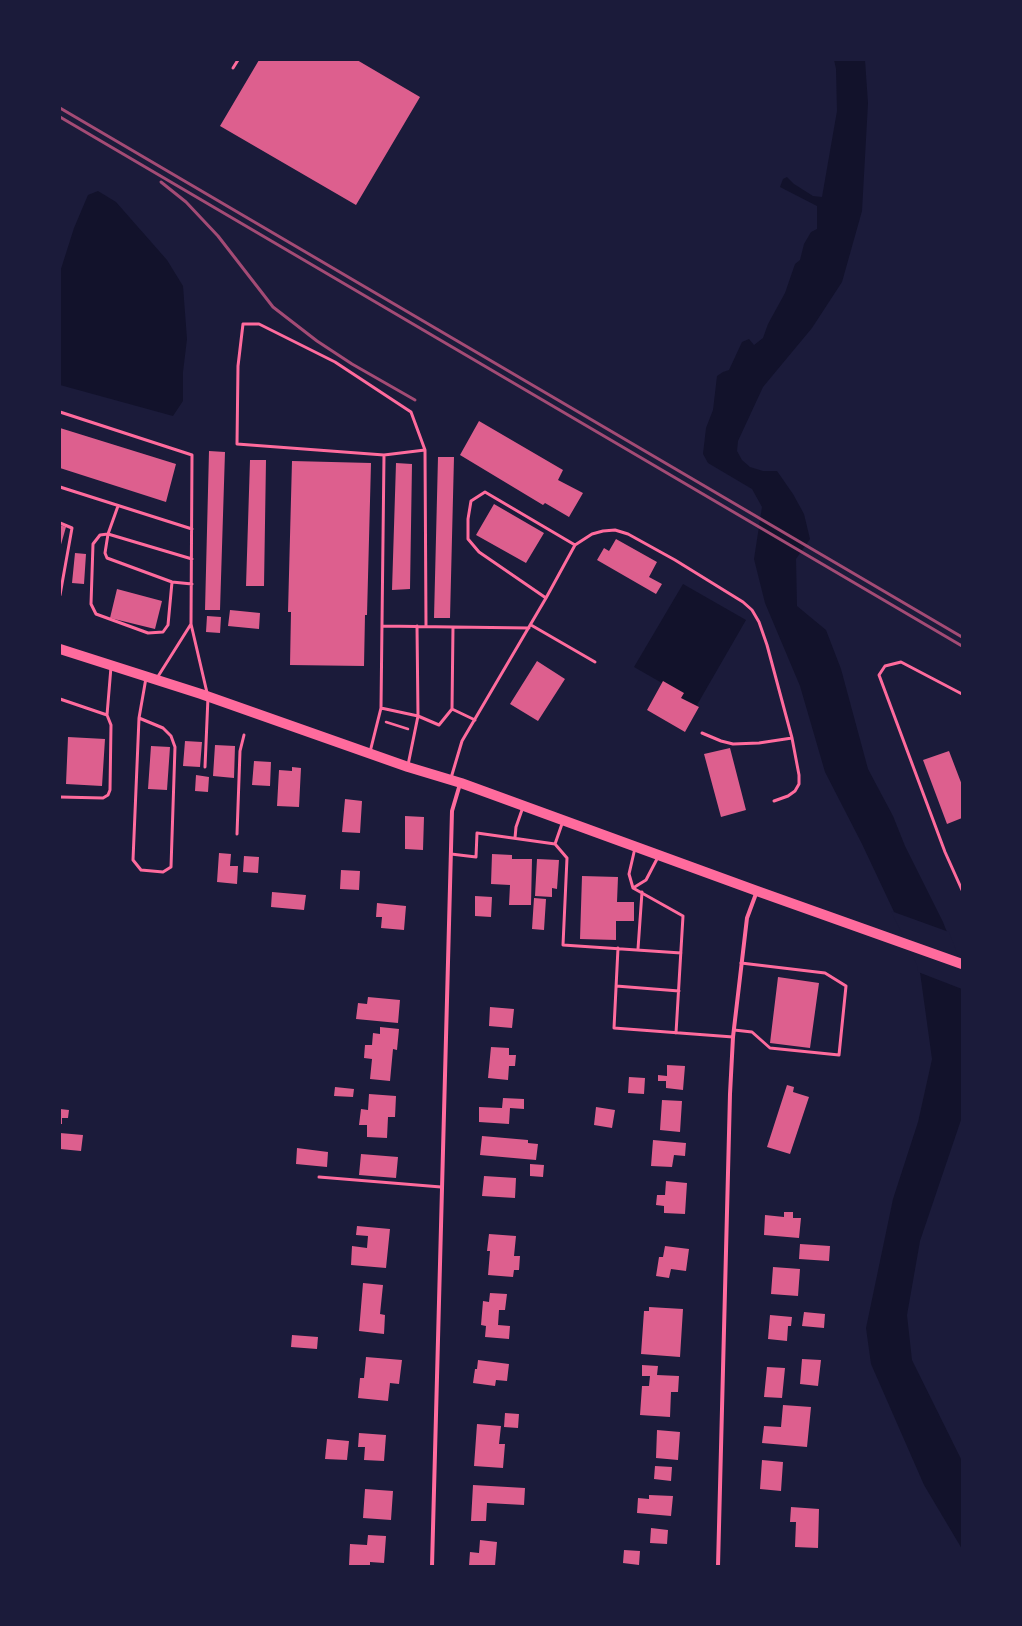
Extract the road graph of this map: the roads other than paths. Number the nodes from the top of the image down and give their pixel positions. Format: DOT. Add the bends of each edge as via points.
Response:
graph roads {
  1 [pos="238,60"];
  2 [pos="233,68"];
  3 [pos="60,412"];
  4 [pos="425,450"];
  5 [pos="384,455"];
  6 [pos="60,487"];
  7 [pos="118,506"];
  8 [pos="60,524"];
  9 [pos="192,529"];
  10 [pos="108,534"];
  11 [pos="575,546"];
  12 [pos="192,559"];
  13 [pos="60,562"];
  14 [pos="65,564"];
  15 [pos="172,582"];
  16 [pos="192,584"];
  17 [pos="60,595"];
  18 [pos="546,598"];
  19 [pos="191,624"];
  20 [pos="382,626"];
  21 [pos="417,626"];
  22 [pos="426,626"];
  23 [pos="530,626"];
  24 [pos="452,627"];
  25 [pos="60,649"];
  26 [pos="595,662"];
  27 [pos="111,665"];
  28 [pos="151,678"];
  29 [pos="962,694"];
  30 [pos="208,696"];
  31 [pos="60,699"];
  32 [pos="381,708"];
  33 [pos="452,709"];
  34 [pos="107,715"];
  35 [pos="418,716"];
  36 [pos="139,718"];
  37 [pos="475,720"];
  38 [pos="702,733"];
  39 [pos="244,735"];
  40 [pos="792,738"];
  41 [pos="370,753"];
  42 [pos="205,767"];
  43 [pos="408,767"];
  44 [pos="456,781"];
  45 [pos="60,797"];
  46 [pos="774,801"];
  47 [pos="523,805"];
  48 [pos="563,820"];
  49 [pos="237,834"];
  50 [pos="515,838"];
  51 [pos="555,844"];
  52 [pos="635,846"];
  53 [pos="451,854"];
  54 [pos="659,855"];
  55 [pos="633,888"];
  56 [pos="962,890"];
  57 [pos="757,891"];
  58 [pos="642,892"];
  59 [pos="618,948"];
  60 [pos="638,950"];
  61 [pos="681,953"];
  62 [pos="742,963"];
  63 [pos="962,964"];
  64 [pos="616,986"];
  65 [pos="679,990"];
  66 [pos="734,1030"];
  67 [pos="676,1033"];
  68 [pos="733,1037"];
  69 [pos="319,1177"];
  70 [pos="441,1187"];
  71 [pos="432,1566"];
  72 [pos="718,1566"];
  1 -- 2 [label="lane"];
  3 -- 9 [label="lane" via="192,455"];
  4 -- 5 [label="lane"];
  4 -- 5 [label="lane" via="411,412 335,362 259,324 243,324 238,366 237,444"];
  4 -- 22 [label="lane"];
  5 -- 20 [label="lane"];
  6 -- 7 [label="lane"];
  7 -- 9 [label="lane"];
  7 -- 10 [label="lane"];
  8 -- 14 [label="lane" via="72,528"];
  9 -- 12 [label="lane"];
  10 -- 12 [label="lane"];
  10 -- 15 [label="lane" via="105,553 107,558"];
  10 -- 15 [label="lane" via="100,535 93,544 91,604 96,614 148,633 163,632 168,625"];
  11 -- 18 [label="lane"];
  11 -- 18 [label="lane" via="485,492 471,501 468,539 479,552"];
  11 -- 40 [label="lane" via="592,534 603,531 615,530 628,534 748,606 759,622"];
  12 -- 16 [label="lane"];
  13 -- 14 [label="lane"];
  14 -- 17 [label="lane"];
  15 -- 16 [label="lane"];
  16 -- 19 [label="lane"];
  18 -- 23 [label="lane"];
  19 -- 28 [label="lane"];
  19 -- 30 [label="lane"];
  20 -- 21 [label="lane"];
  20 -- 32 [label="lane"];
  21 -- 22 [label="lane"];
  21 -- 35 [label="lane"];
  22 -- 24 [label="lane"];
  23 -- 24 [label="lane"];
  23 -- 26 [label="lane"];
  23 -- 37 [label="lane"];
  24 -- 33 [label="lane"];
  25 -- 27 [label="main road"];
  27 -- 28 [label="main road"];
  27 -- 34 [label="lane"];
  28 -- 30 [label="main road"];
  28 -- 36 [label="lane"];
  29 -- 56 [label="lane" via="902,662 885,666 879,675 945,852"];
  30 -- 41 [label="main road"];
  30 -- 42 [label="lane"];
  31 -- 34 [label="lane"];
  32 -- 35 [label="lane"];
  32 -- 41 [label="lane"];
  33 -- 35 [label="lane" via="439,725"];
  33 -- 37 [label="lane"];
  34 -- 45 [label="lane" via="111,725 108,796"];
  35 -- 43 [label="lane"];
  36 -- 36 [label="lane" via="133,860 141,870 163,872 171,867 175,746 171,736 163,728"];
  37 -- 44 [label="lane" via="462,741"];
  38 -- 40 [label="lane" via="733,744"];
  39 -- 49 [label="lane" via="240,751"];
  40 -- 46 [label="lane" via="799,784 788,796"];
  41 -- 43 [label="main road"];
  43 -- 44 [label="main road"];
  44 -- 47 [label="main road"];
  44 -- 53 [label="street"];
  47 -- 48 [label="main road"];
  47 -- 50 [label="lane"];
  48 -- 51 [label="lane"];
  48 -- 52 [label="main road"];
  50 -- 51 [label="lane"];
  50 -- 53 [label="lane" via="477,833 476,857"];
  51 -- 59 [label="lane" via="567,858 563,945"];
  52 -- 54 [label="main road"];
  52 -- 55 [label="lane" via="629,874"];
  53 -- 70 [label="street"];
  54 -- 55 [label="lane" via="646,880"];
  54 -- 57 [label="main road"];
  55 -- 58 [label="lane"];
  57 -- 62 [label="street" via="748,914"];
  57 -- 63 [label="main road"];
  58 -- 60 [label="lane"];
  58 -- 61 [label="lane" via="683,916"];
  59 -- 60 [label="lane"];
  59 -- 64 [label="lane"];
  60 -- 61 [label="lane"];
  61 -- 65 [label="lane"];
  62 -- 66 [label="street"];
  62 -- 66 [label="lane" via="825,973 846,986 839,1056 770,1048 752,1032"];
  64 -- 65 [label="lane"];
  64 -- 67 [label="lane" via="614,1028"];
  65 -- 67 [label="lane"];
  66 -- 68 [label="street"];
  67 -- 68 [label="lane"];
  68 -- 72 [label="street"];
  69 -- 70 [label="lane"];
  70 -- 71 [label="street"];
}
